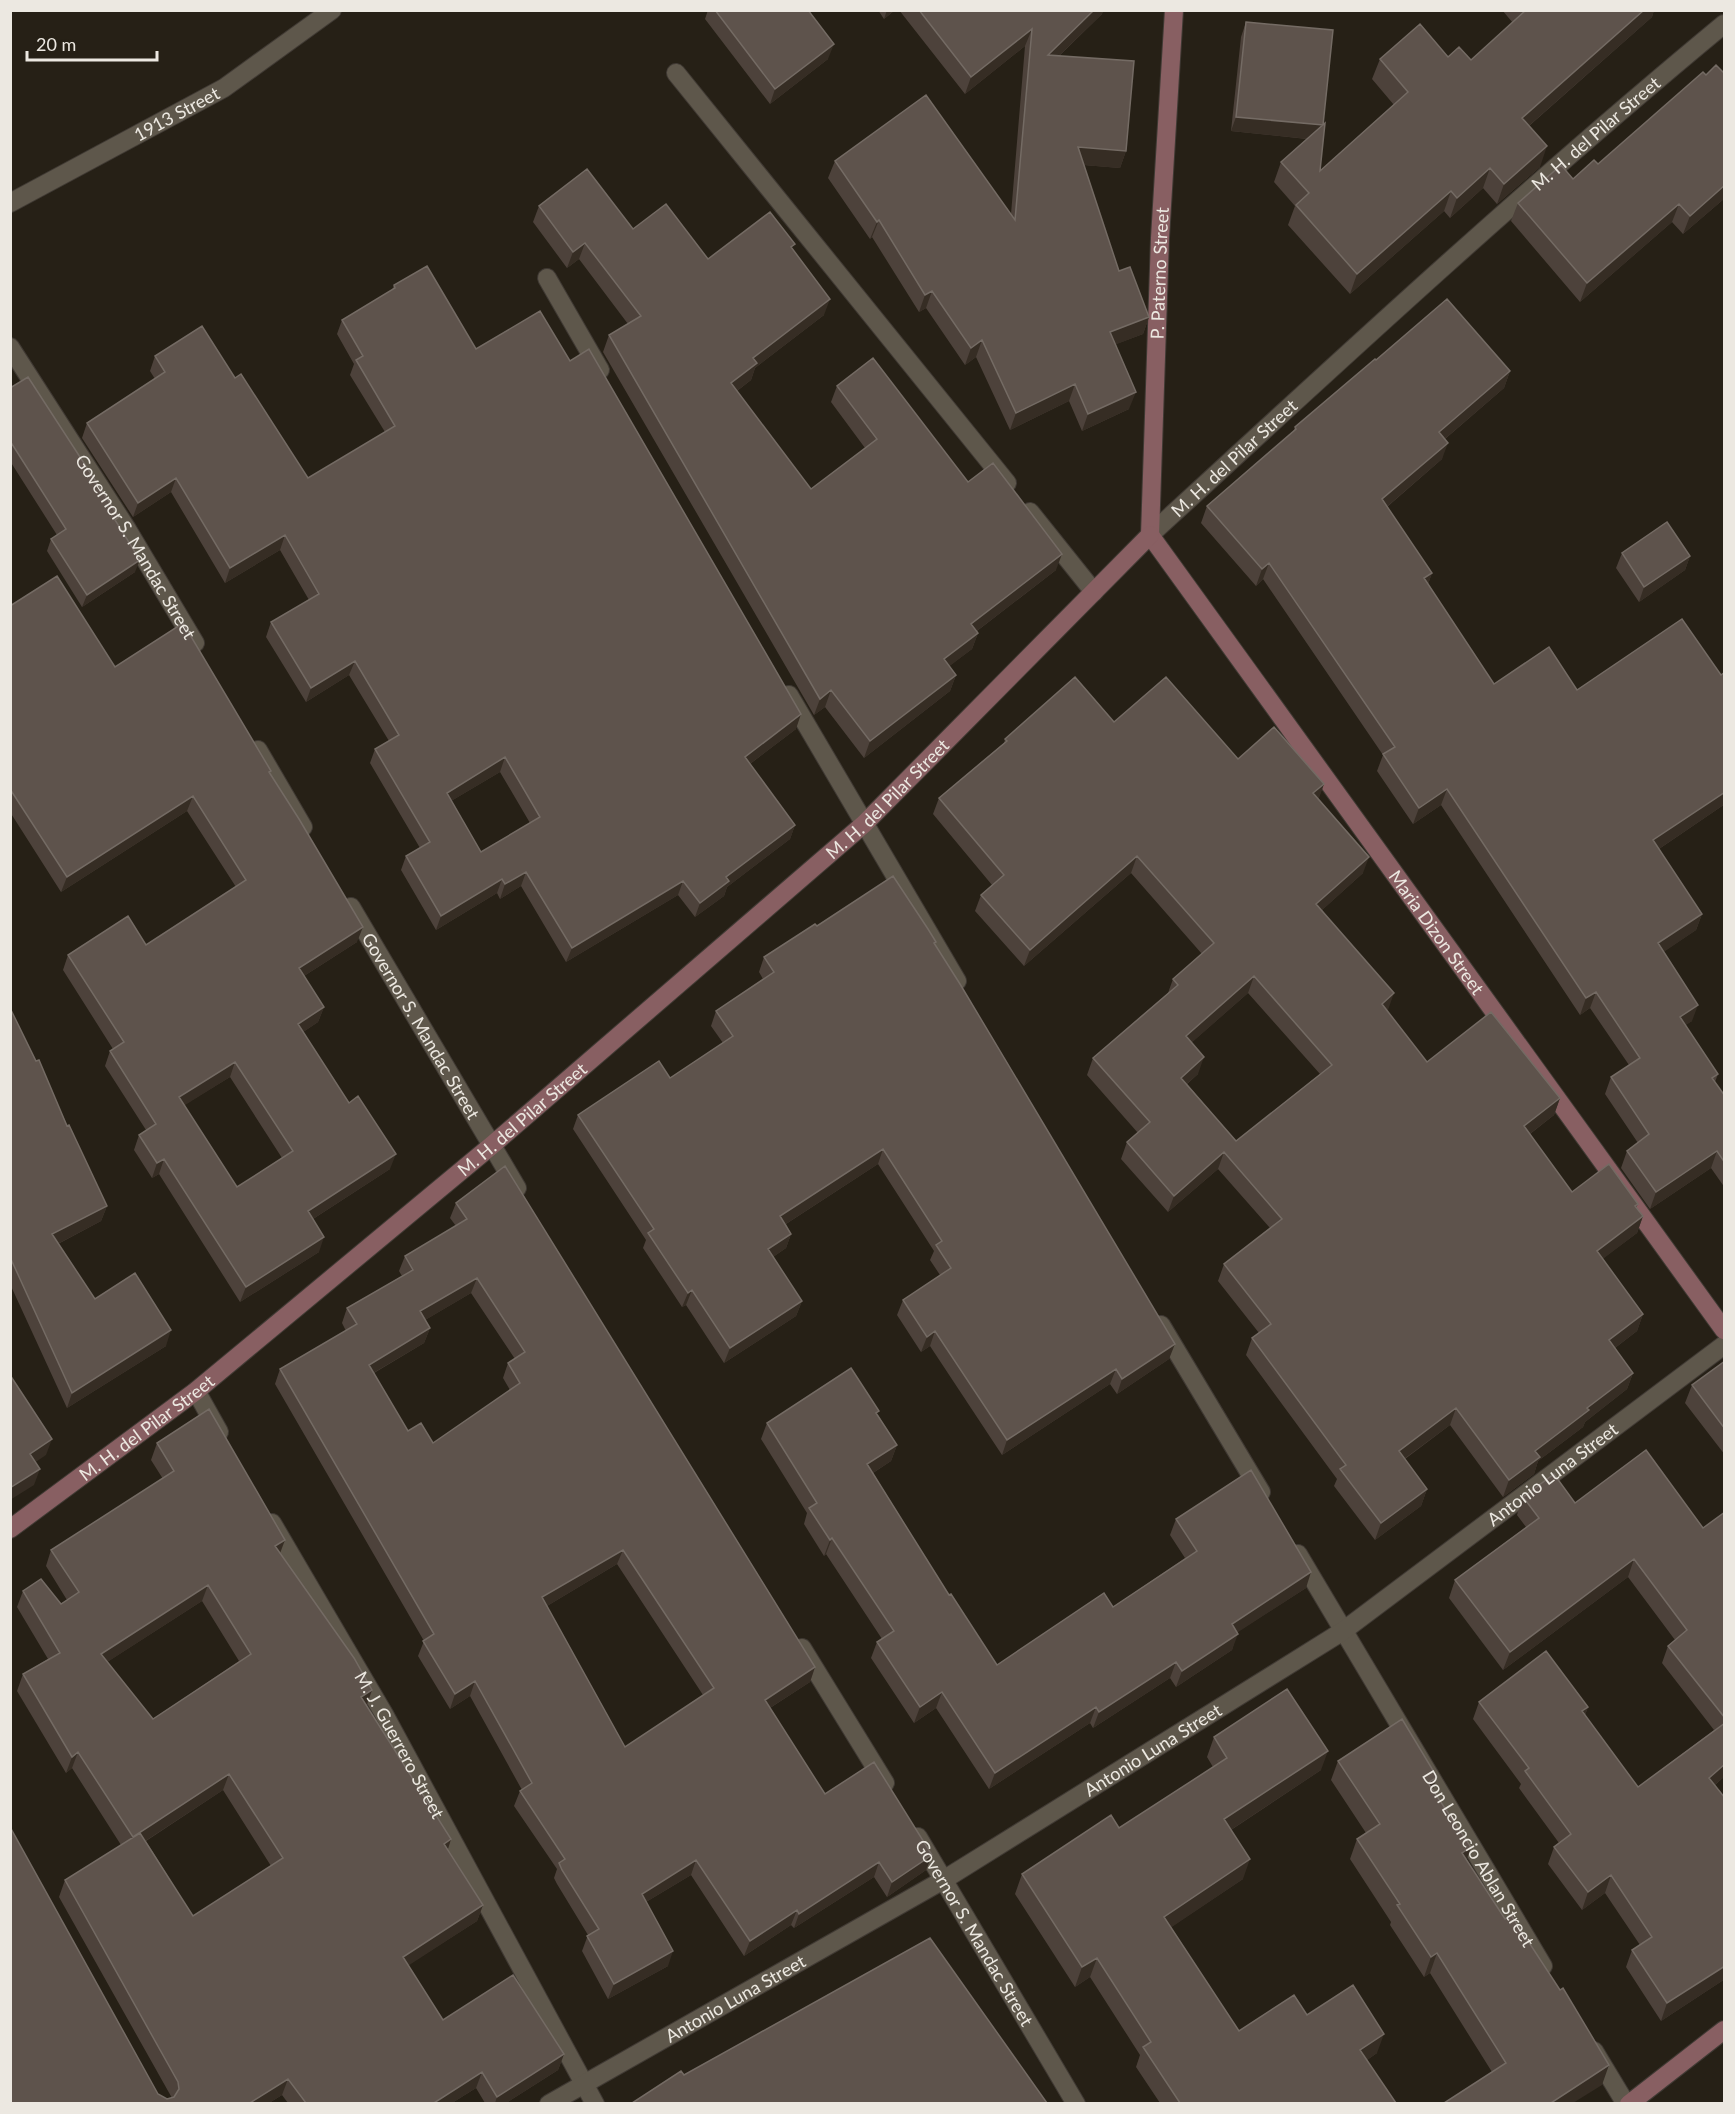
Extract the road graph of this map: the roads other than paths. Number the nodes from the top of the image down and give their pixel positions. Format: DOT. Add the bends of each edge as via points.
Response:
graph roads {
  1 [pos="332,10"];
  2 [pos="1174,10"];
  3 [pos="1725,24"];
  4 [pos="676,73"];
  5 [pos="10,203"];
  6 [pos="547,278"];
  7 [pos="10,347"];
  8 [pos="606,380"];
  9 [pos="1150,535"];
  10 [pos="1094,592"];
  11 [pos="206,661"];
  12 [pos="779,677"];
  13 [pos="248,732"];
  14 [pos="864,824"];
  15 [pos="314,844"];
  16 [pos="344,895"];
  17 [pos="969,1000"];
  18 [pos="491,1146"];
  19 [pos="524,1200"];
  20 [pos="1150,1306"];
  21 [pos="1725,1330"];
  22 [pos="1725,1345"];
  23 [pos="196,1391"];
  24 [pos="227,1447"];
  25 [pos="264,1508"];
  26 [pos="1272,1511"];
  27 [pos="10,1529"];
  28 [pos="1290,1541"];
  29 [pos="1343,1631"];
  30 [pos="795,1638"];
  31 [pos="896,1801"];
  32 [pos="909,1822"];
  33 [pos="945,1879"];
  34 [pos="1553,1982"];
  35 [pos="1725,2030"];
  36 [pos="1583,2033"];
  37 [pos="584,2083"];
  38 [pos="549,2103"];
  39 [pos="595,2103"];
  40 [pos="1076,2103"];
  41 [pos="1627,2103"];
  1 -- 5 [label="street, 1913 Street" via="224,88"];
  2 -- 9 [label="main road, P. Paterno Street"];
  3 -- 9 [label="street, M. H. del Pilar Street" via="1443,267"];
  4 -- 10 [label="street"];
  6 -- 8 [label="street"];
  7 -- 11 [label="street, Governor S. Mandac Street" via="128,529"];
  9 -- 10 [label="main road, M. H. del Pilar Street"];
  9 -- 21 [label="main road, Maria Dizon Street"];
  10 -- 14 [label="main road, M. H. del Pilar Street"];
  12 -- 14 [label="street"];
  13 -- 15 [label="street"];
  14 -- 17 [label="street"];
  14 -- 18 [label="main road, M. H. del Pilar Street"];
  16 -- 18 [label="street, Governor S. Mandac Street"];
  18 -- 19 [label="street, Governor S. Mandac Street"];
  18 -- 23 [label="main road, M. H. del Pilar Street"];
  20 -- 26 [label="street"];
  22 -- 29 [label="street, Antonio Luna Street"];
  23 -- 24 [label="street"];
  23 -- 27 [label="main road, M. H. del Pilar Street"];
  25 -- 37 [label="street, M. J. Guerrero Street" via="384,1714"];
  28 -- 29 [label="street, Don Leoncio Ablan Street"];
  29 -- 33 [label="street, Antonio Luna Street"];
  29 -- 34 [label="street, Don Leoncio Ablan Street"];
  30 -- 31 [label="street"];
  32 -- 33 [label="street, Governor S. Mandac Street"];
  33 -- 37 [label="street, Antonio Luna Street"];
  33 -- 40 [label="street, Governor S. Mandac Street"];
  35 -- 41 [label="main road"];
  36 -- 41 [label="street"];
  37 -- 38 [label="street, Antonio Luna Street"];
  37 -- 39 [label="street, M. J. Guerrero Street"];
}
